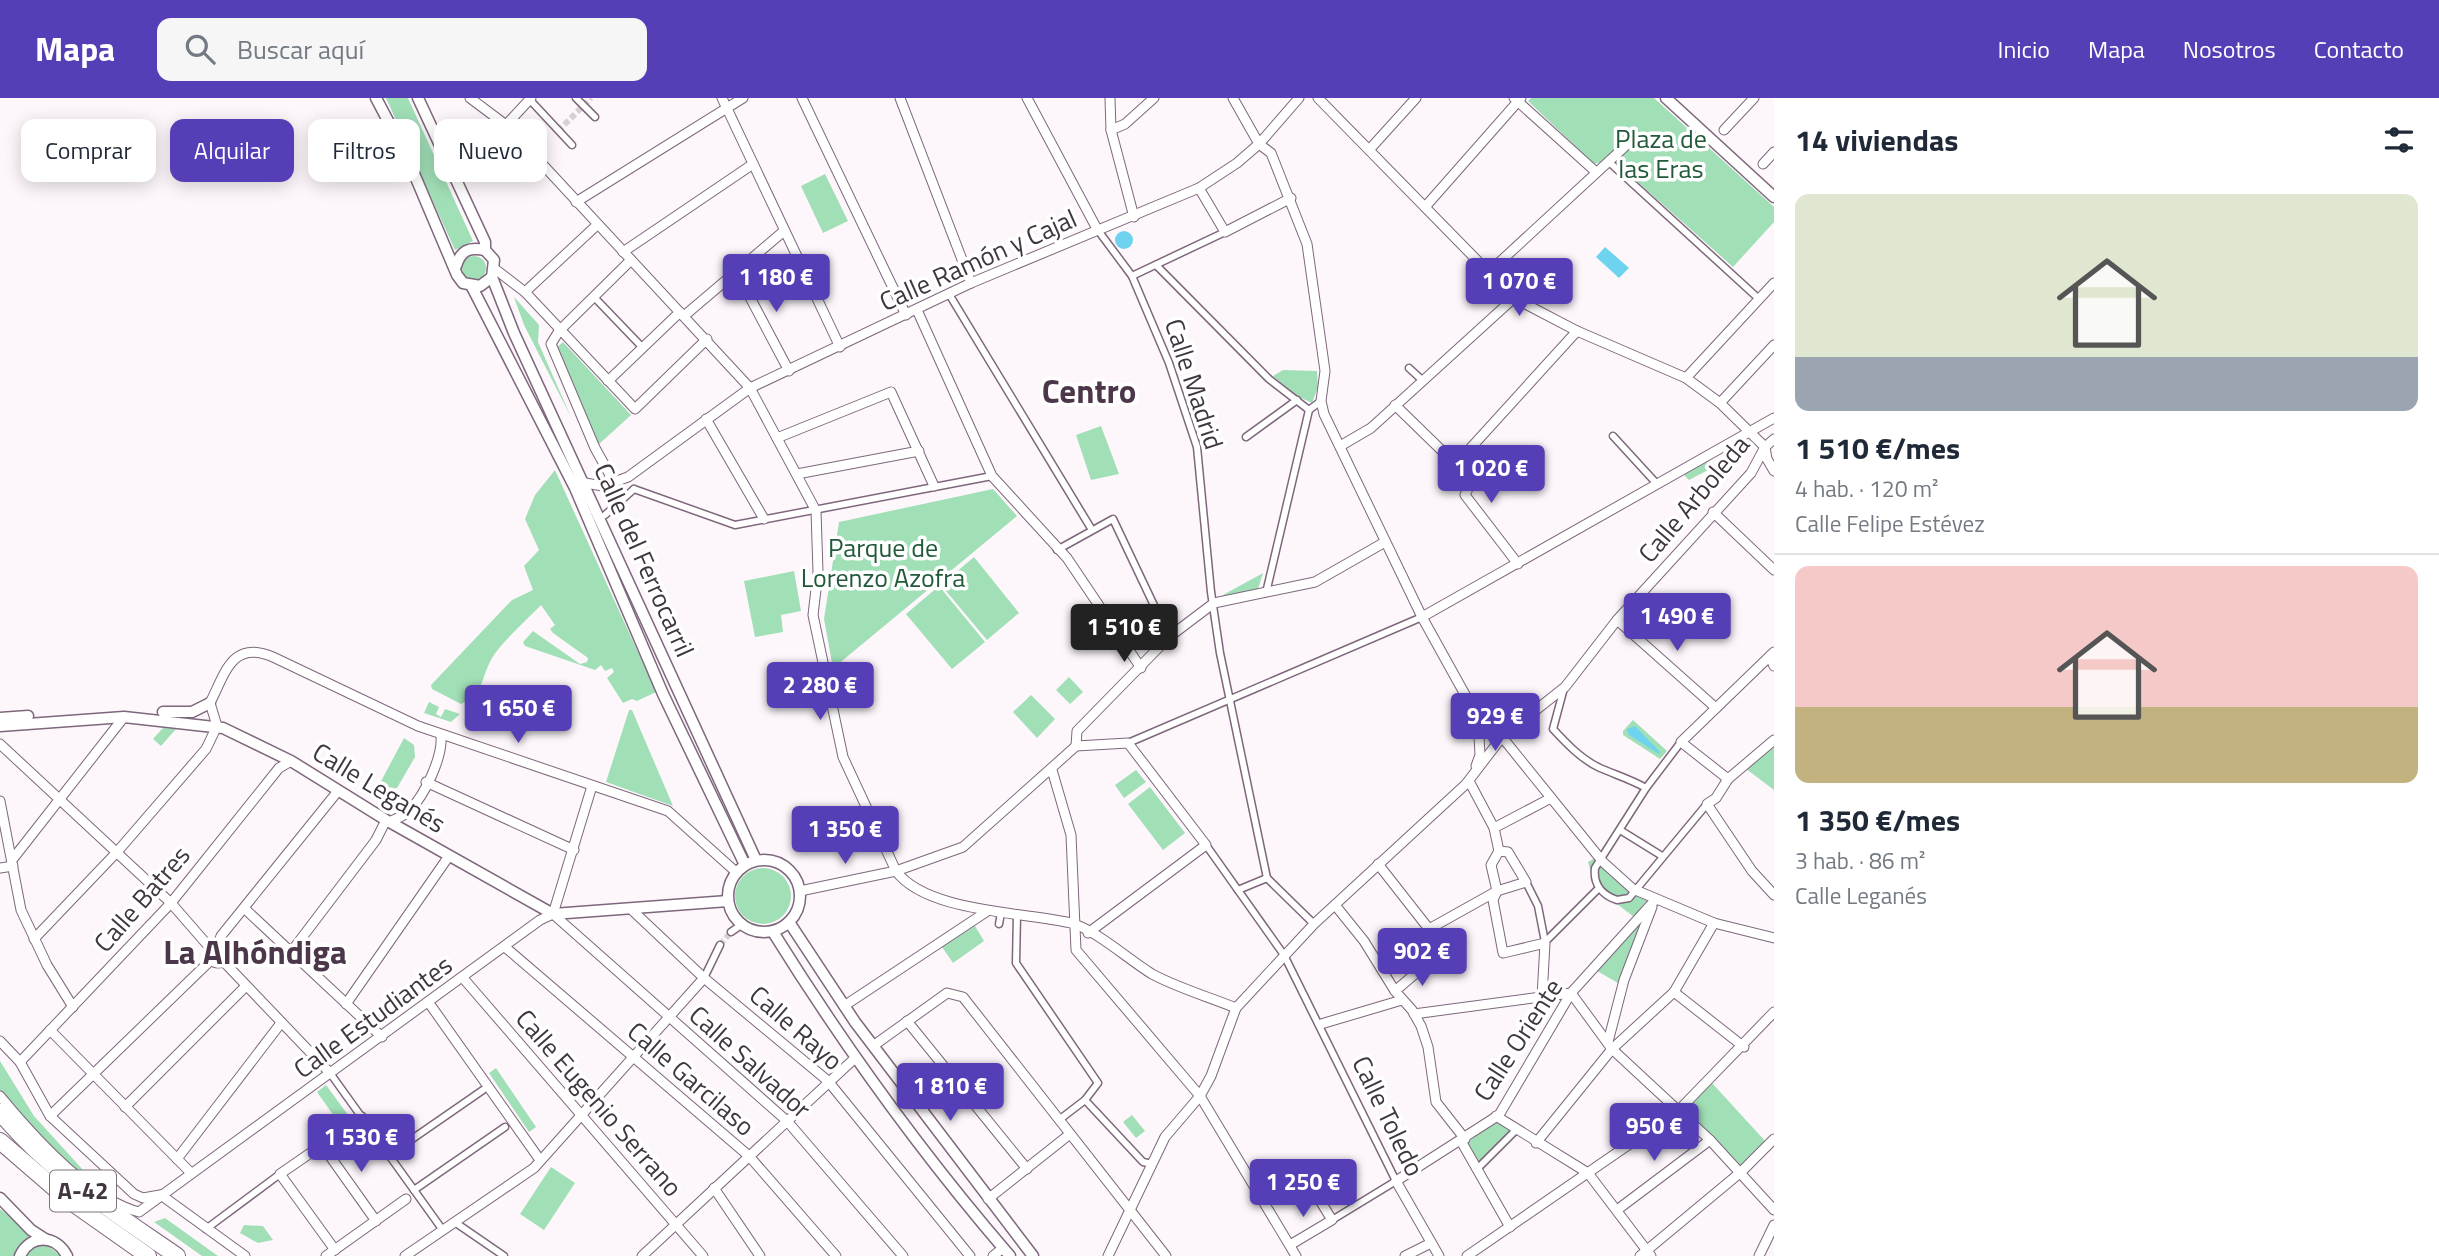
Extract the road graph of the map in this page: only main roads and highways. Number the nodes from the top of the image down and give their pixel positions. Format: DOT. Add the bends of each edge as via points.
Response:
graph roads {
  1 [pos="0,1112"];
  2 [pos="0,1141"];
  3 [pos="148,1256"];
  4 [pos="177,1256"];
  1 -- 4 [label="highway, A-42" via="81,1190"];
  2 -- 3 [label="highway, A-42" via="67,1199"];
}
